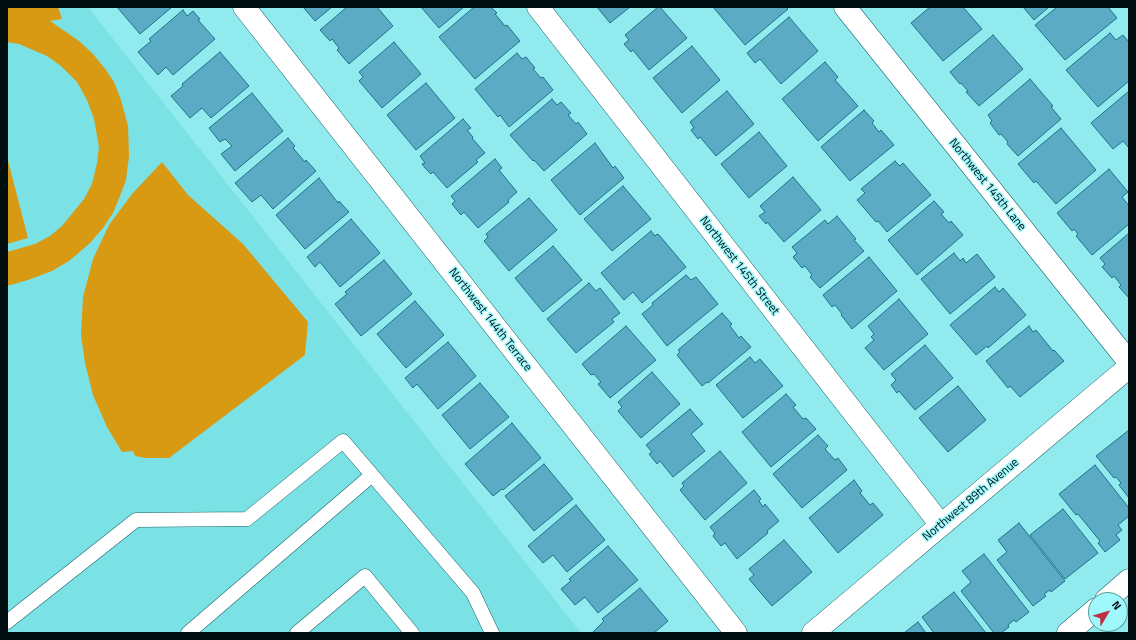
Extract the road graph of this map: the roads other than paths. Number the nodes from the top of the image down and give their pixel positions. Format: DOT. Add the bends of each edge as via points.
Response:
graph roads {
  1 [pos="244,7"];
  2 [pos="538,7"];
  3 [pos="845,7"];
  4 [pos="1129,362"];
  5 [pos="1129,367"];
  6 [pos="372,475"];
  7 [pos="941,525"];
  8 [pos="1129,580"];
  9 [pos="1115,592"];
  10 [pos="1088,616"];
  11 [pos="7,622"];
  12 [pos="188,633"];
  13 [pos="297,633"];
  14 [pos="412,633"];
  15 [pos="492,633"];
  16 [pos="736,633"];
  17 [pos="813,633"];
  18 [pos="1068,633"];
  1 -- 16 [label="street, Northwest 144th Terrace"];
  2 -- 7 [label="street, Northwest 145th Street"];
  3 -- 4 [label="street, Northwest 145th Lane"];
  5 -- 7 [label="street, Northwest 89th Avenue"];
  6 -- 11 [label="lane" via="342,441 247,519 136,520"];
  6 -- 12 [label="lane"];
  6 -- 15 [label="lane" via="473,593"];
  7 -- 17 [label="street, Northwest 89th Avenue"];
  8 -- 9 [label="street"];
  10 -- 18 [label="street"];
  13 -- 14 [label="lane" via="364,576"];
}
